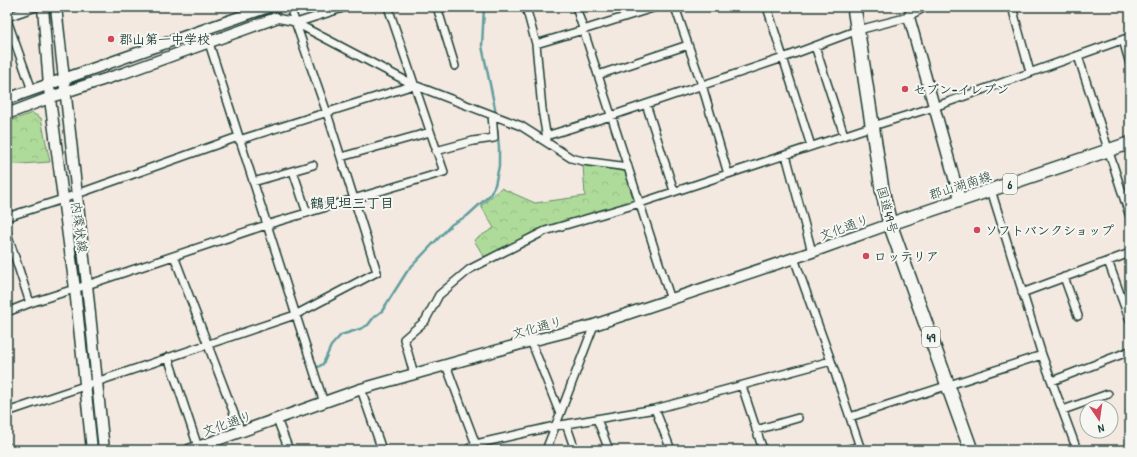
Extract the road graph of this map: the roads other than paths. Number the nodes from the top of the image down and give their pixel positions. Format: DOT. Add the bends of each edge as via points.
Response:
graph roads {
  1 [pos="36,7"];
  2 [pos="43,7"];
  3 [pos="56,7"];
  4 [pos="268,7"];
  5 [pos="290,7"];
  6 [pos="346,7"];
  7 [pos="388,7"];
  8 [pos="437,7"];
  9 [pos="526,7"];
  10 [pos="576,7"];
  11 [pos="656,7"];
  12 [pos="675,7"];
  13 [pos="767,7"];
  14 [pos="854,7"];
  15 [pos="922,7"];
  16 [pos="1012,7"];
  17 [pos="7,17"];
  18 [pos="241,17"];
  19 [pos="909,17"];
  20 [pos="276,18"];
  21 [pos="7,20"];
  22 [pos="296,23"];
  23 [pos="203,30"];
  24 [pos="583,30"];
  25 [pos="858,30"];
  26 [pos="1127,39"];
  27 [pos="209,43"];
  28 [pos="536,44"];
  29 [pos="688,45"];
  30 [pos="815,46"];
  31 [pos="1078,56"];
  32 [pos="783,58"];
  33 [pos="120,60"];
  34 [pos="1130,64"];
  35 [pos="455,66"];
  36 [pos="1030,72"];
  37 [pos="124,73"];
  38 [pos="598,75"];
  39 [pos="63,79"];
  40 [pos="49,84"];
  41 [pos="414,85"];
  42 [pos="702,85"];
  43 [pos="32,90"];
  44 [pos="65,92"];
  45 [pos="50,98"];
  46 [pos="7,99"];
  47 [pos="646,104"];
  48 [pos="934,107"];
  49 [pos="327,113"];
  50 [pos="7,114"];
  51 [pos="492,115"];
  52 [pos="611,116"];
  53 [pos="872,126"];
  54 [pos="430,132"];
  55 [pos="844,135"];
  56 [pos="239,138"];
  57 [pos="547,139"];
  58 [pos="1130,143"];
  59 [pos="811,146"];
  60 [pos="436,151"];
  61 [pos="1108,151"];
  62 [pos="786,155"];
  63 [pos="341,157"];
  64 [pos="313,165"];
  65 [pos="628,167"];
  66 [pos="293,171"];
  67 [pos="728,174"];
  68 [pos="253,182"];
  69 [pos="991,190"];
  70 [pos="674,191"];
  71 [pos="76,194"];
  72 [pos="62,199"];
  73 [pos="354,199"];
  74 [pos="960,199"];
  75 [pos="640,203"];
  76 [pos="307,213"];
  77 [pos="7,217"];
  78 [pos="1130,217"];
  79 [pos="890,224"];
  80 [pos="266,225"];
  81 [pos="7,233"];
  82 [pos="812,252"];
  83 [pos="1130,253"];
  84 [pos="174,256"];
  85 [pos="794,258"];
  86 [pos="1108,261"];
  87 [pos="1064,277"];
  88 [pos="87,285"];
  89 [pos="75,289"];
  90 [pos="1022,292"];
  91 [pos="671,300"];
  92 [pos="30,303"];
  93 [pos="7,312"];
  94 [pos="295,314"];
  95 [pos="1078,316"];
  96 [pos="1130,321"];
  97 [pos="594,325"];
  98 [pos="531,341"];
  99 [pos="207,344"];
  100 [pos="1130,351"];
  101 [pos="1042,355"];
  102 [pos="168,357"];
  103 [pos="831,361"];
  104 [pos="446,366"];
  105 [pos="414,374"];
  106 [pos="97,381"];
  107 [pos="1052,381"];
  108 [pos="948,384"];
  109 [pos="86,386"];
  110 [pos="742,386"];
  111 [pos="361,389"];
  112 [pos="1108,394"];
  113 [pos="324,403"];
  114 [pos="655,409"];
  115 [pos="1063,410"];
  116 [pos="7,412"];
  117 [pos="560,414"];
  118 [pos="850,417"];
  119 [pos="798,418"];
  120 [pos="277,419"];
  121 [pos="597,419"];
  122 [pos="566,424"];
  123 [pos="555,426"];
  124 [pos="756,430"];
  125 [pos="241,432"];
  126 [pos="477,447"];
  127 [pos="194,448"];
  128 [pos="860,448"];
  129 [pos="92,450"];
  130 [pos="104,450"];
  131 [pos="289,450"];
  132 [pos="382,450"];
  133 [pos="467,450"];
  134 [pos="546,450"];
  135 [pos="575,450"];
  136 [pos="609,450"];
  137 [pos="671,450"];
  138 [pos="763,450"];
  139 [pos="846,450"];
  140 [pos="971,450"];
  141 [pos="1077,450"];
  1 -- 17 [label="street"];
  2 -- 40 [label="street, 内環状線"];
  3 -- 39 [label="street, 内環状線"];
  4 -- 18 [label="street"];
  5 -- 22 [label="street"];
  6 -- 22 [label="street"];
  7 -- 41 [label="street"];
  8 -- 35 [label="street"];
  9 -- 28 [label="street"];
  10 -- 24 [label="street"];
  11 -- 24 [label="street"];
  12 -- 29 [label="street"];
  13 -- 32 [label="street"];
  14 -- 25 [label="highway, 国道49号 / 49"];
  15 -- 19 [label="street"];
  16 -- 36 [label="street"];
  18 -- 20 [label="street"];
  18 -- 23 [label="street"];
  19 -- 25 [label="street"];
  19 -- 48 [label="street"];
  20 -- 22 [label="street"];
  20 -- 27 [label="street"];
  21 -- 43 [label="street"];
  22 -- 41 [label="street"];
  22 -- 49 [label="street"];
  23 -- 27 [label="street"];
  23 -- 33 [label="street"];
  24 -- 28 [label="street"];
  24 -- 38 [label="street"];
  25 -- 30 [label="street"];
  25 -- 53 [label="highway, 国道49号 / 49"];
  26 -- 31 [label="street"];
  26 -- 34 [label="street"];
  27 -- 37 [label="street"];
  27 -- 56 [label="street"];
  28 -- 57 [label="street"];
  29 -- 38 [label="street"];
  29 -- 42 [label="street"];
  30 -- 32 [label="street"];
  30 -- 55 [label="street"];
  31 -- 36 [label="street"];
  31 -- 61 [label="street"];
  32 -- 42 [label="street"];
  32 -- 59 [label="street"];
  33 -- 37 [label="street"];
  33 -- 39 [label="street"];
  36 -- 48 [label="street"];
  37 -- 44 [label="street"];
  38 -- 52 [label="street"];
  39 -- 40 [label="street"];
  39 -- 44 [label="street, 内環状線"];
  40 -- 43 [label="street"];
  40 -- 45 [label="street, 内環状線"];
  41 -- 49 [label="street"];
  41 -- 51 [label="street"];
  41 -- 54 [label="street"];
  42 -- 47 [label="street"];
  42 -- 67 [label="street"];
  43 -- 46 [label="street"];
  44 -- 45 [label="street"];
  44 -- 71 [label="street, 内環状線"];
  45 -- 50 [label="street"];
  45 -- 72 [label="street, 内環状線"];
  47 -- 52 [label="street"];
  47 -- 70 [label="street"];
  48 -- 53 [label="street"];
  48 -- 74 [label="street"];
  49 -- 56 [label="street"];
  49 -- 63 [label="street"];
  51 -- 57 [label="street"];
  51 -- 60 [label="street" via="494,138"];
  52 -- 57 [label="street"];
  52 -- 65 [label="street"];
  53 -- 55 [label="street"];
  53 -- 79 [label="highway, 国道49号 / 49"];
  54 -- 60 [label="street"];
  54 -- 63 [label="street"];
  55 -- 59 [label="street"];
  56 -- 68 [label="street"];
  56 -- 71 [label="street"];
  57 -- 65 [label="street" via="571,158"];
  58 -- 61 [label="main road, 郡山湖南線 / 6"];
  59 -- 62 [label="street"];
  60 -- 73 [label="street" via="444,172"];
  61 -- 69 [label="main road, 郡山湖南線 / 6"];
  61 -- 78 [label="street"];
  62 -- 67 [label="street"];
  62 -- 82 [label="street"];
  63 -- 73 [label="street"];
  64 -- 66 [label="street"];
  65 -- 75 [label="street"];
  66 -- 68 [label="street"];
  66 -- 76 [label="street"];
  67 -- 70 [label="street"];
  68 -- 80 [label="street"];
  69 -- 74 [label="main road, 郡山湖南線 / 6"];
  69 -- 90 [label="street"];
  70 -- 75 [label="street"];
  71 -- 72 [label="street"];
  71 -- 88 [label="street, 内環状線"];
  72 -- 77 [label="street"];
  72 -- 89 [label="street, 内環状線"];
  73 -- 76 [label="street"];
  73 -- 94 [label="street" via="377,272"];
  74 -- 79 [label="main road, 郡山湖南線 / 6"];
  75 -- 91 [label="street"];
  75 -- 105 [label="street" via="545,231 470,269 439,295 425,321 404,340"];
  76 -- 80 [label="street"];
  79 -- 82 [label="street, 文化通り"];
  79 -- 108 [label="highway, 国道49号 / 49"];
  80 -- 84 [label="street"];
  80 -- 94 [label="street"];
  81 -- 92 [label="street"];
  82 -- 85 [label="street, 文化通り"];
  83 -- 86 [label="street"];
  84 -- 88 [label="street"];
  84 -- 99 [label="street"];
  85 -- 91 [label="street, 文化通り"];
  85 -- 103 [label="street"];
  86 -- 87 [label="street"];
  86 -- 96 [label="street"];
  87 -- 90 [label="street"];
  87 -- 95 [label="street"];
  88 -- 89 [label="street"];
  88 -- 106 [label="street, 内環状線"];
  89 -- 92 [label="street"];
  89 -- 109 [label="street, 内環状線"];
  90 -- 101 [label="street"];
  91 -- 97 [label="street, 文化通り"];
  92 -- 93 [label="street"];
  94 -- 99 [label="street"];
  94 -- 113 [label="street"];
  97 -- 98 [label="street, 文化通り"];
  97 -- 117 [label="street"];
  98 -- 104 [label="street, 文化通り"];
  98 -- 117 [label="street"];
  99 -- 102 [label="street"];
  99 -- 125 [label="street"];
  100 -- 107 [label="street"];
  101 -- 107 [label="street"];
  101 -- 108 [label="street"];
  102 -- 106 [label="street"];
  102 -- 127 [label="street"];
  103 -- 110 [label="street"];
  103 -- 118 [label="street"];
  104 -- 105 [label="street, 文化通り"];
  104 -- 126 [label="street"];
  105 -- 111 [label="street, 文化通り"];
  106 -- 109 [label="street"];
  106 -- 130 [label="street, 内環状線"];
  107 -- 115 [label="street"];
  108 -- 118 [label="street"];
  108 -- 140 [label="highway, 国道49号 / 49"];
  109 -- 116 [label="street"];
  109 -- 129 [label="street, 内環状線"];
  110 -- 114 [label="street"];
  110 -- 124 [label="street"];
  111 -- 113 [label="street, 文化通り"];
  111 -- 132 [label="street"];
  112 -- 115 [label="street"];
  113 -- 120 [label="street, 文化通り"];
  114 -- 121 [label="street"];
  114 -- 137 [label="street"];
  115 -- 141 [label="street"];
  117 -- 123 [label="street"];
  118 -- 128 [label="street"];
  119 -- 124 [label="street"];
  120 -- 125 [label="street, 文化通り"];
  120 -- 131 [label="street"];
  121 -- 122 [label="street"];
  121 -- 136 [label="street"];
  122 -- 123 [label="street"];
  122 -- 135 [label="street"];
  123 -- 126 [label="street"];
  123 -- 134 [label="street"];
  124 -- 138 [label="street"];
  125 -- 127 [label="street, 文化通り"];
  126 -- 133 [label="street"];
  128 -- 139 [label="street"];
}
